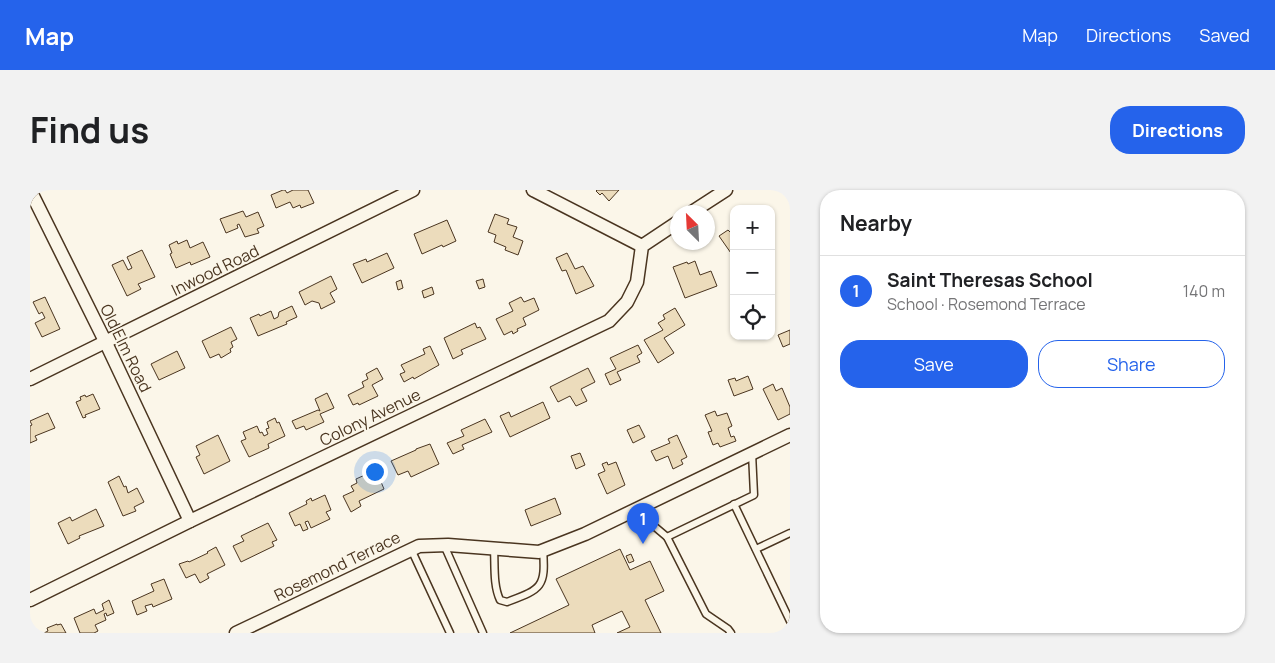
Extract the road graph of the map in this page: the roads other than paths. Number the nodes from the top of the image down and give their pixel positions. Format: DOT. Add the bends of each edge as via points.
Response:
graph roads {
  1 [pos="30,190"];
  2 [pos="413,190"];
  3 [pos="534,190"];
  4 [pos="726,190"];
  5 [pos="703,205"];
  6 [pos="670,227"];
  7 [pos="642,246"];
  8 [pos="106,343"];
  9 [pos="30,379"];
  10 [pos="790,434"];
  11 [pos="752,453"];
  12 [pos="734,504"];
  13 [pos="635,510"];
  14 [pos="190,521"];
  15 [pos="790,533"];
  16 [pos="667,537"];
  17 [pos="444,545"];
  18 [pos="411,549"];
  19 [pos="494,549"];
  20 [pos="543,550"];
  21 [pos="756,550"];
  22 [pos="30,600"];
  23 [pos="790,621"];
  24 [pos="236,633"];
  25 [pos="450,633"];
  26 [pos="483,633"];
  27 [pos="731,633"];
  1 -- 8 [label="street, Old Elm Road"];
  2 -- 8 [label="street, Inwood Road"];
  3 -- 7 [label="street"];
  4 -- 5 [label="street"];
  6 -- 7 [label="street"];
  7 -- 14 [label="street, Colony Avenue" via="637,282 627,302 609,321"];
  8 -- 9 [label="street, Inwood Road"];
  8 -- 14 [label="street, Old Elm Road"];
  10 -- 11 [label="street, Rosemond Terrace"];
  11 -- 12 [label="lane" via="754,495"];
  11 -- 13 [label="street, Rosemond Terrace"];
  12 -- 16 [label="lane"];
  12 -- 21 [label="lane"];
  13 -- 16 [label="lane"];
  13 -- 20 [label="street, Rosemond Terrace"];
  14 -- 22 [label="street, Colony Avenue"];
  15 -- 21 [label="lane"];
  16 -- 27 [label="lane" via="706,614"];
  17 -- 18 [label="street, Rosemond Terrace"];
  17 -- 19 [label="street, Rosemond Terrace"];
  17 -- 26 [label="lane"];
  18 -- 24 [label="street, Rosemond Terrace"];
  18 -- 25 [label="lane"];
  19 -- 20 [label="street, Rosemond Terrace"];
  19 -- 20 [label="lane" via="497,594 500,600 507,602 540,584 543,579"];
  21 -- 23 [label="lane"];
}
